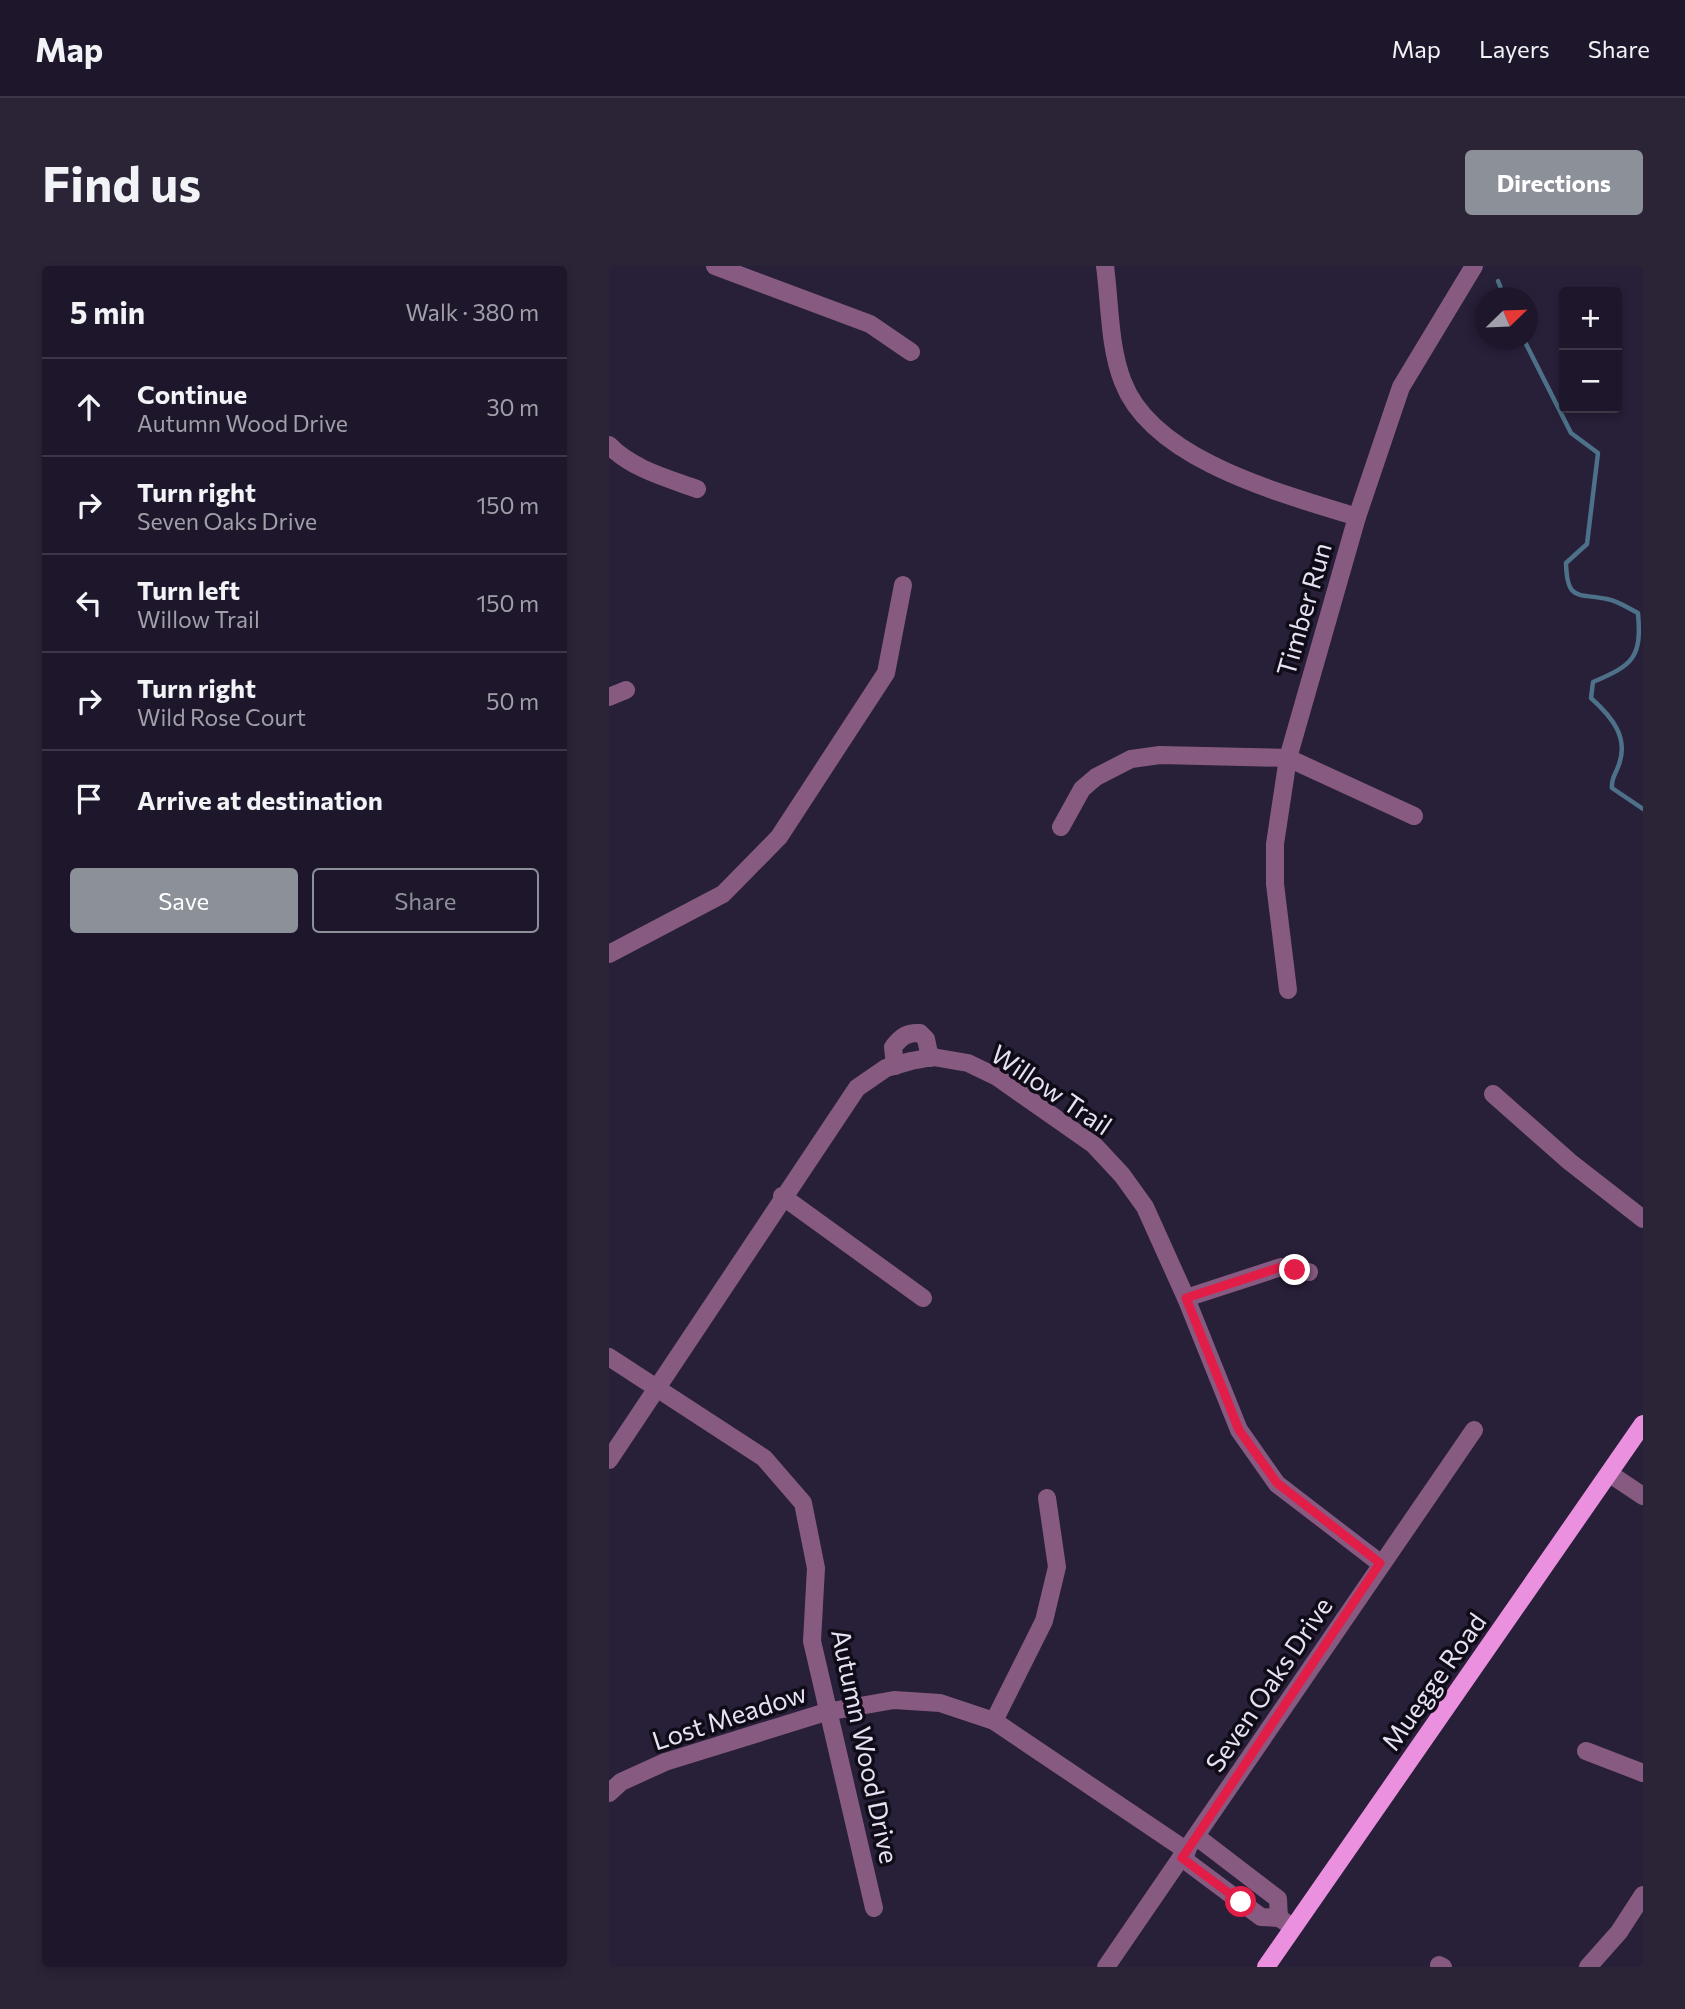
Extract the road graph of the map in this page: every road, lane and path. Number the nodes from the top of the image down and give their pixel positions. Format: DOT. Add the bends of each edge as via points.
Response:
graph roads {
  1 [pos="715,266"];
  2 [pos="1105,266"];
  3 [pos="1474,266"];
  4 [pos="911,352"];
  5 [pos="609,445"];
  6 [pos="697,489"];
  7 [pos="1357,517"];
  8 [pos="903,585"];
  9 [pos="1288,758"];
  10 [pos="1414,816"];
  11 [pos="1061,827"];
  12 [pos="609,954"];
  13 [pos="1288,990"];
  14 [pos="930,1058"];
  15 [pos="895,1066"];
  16 [pos="1493,1094"];
  17 [pos="782,1196"];
  18 [pos="1643,1219"];
  19 [pos="1310,1272"];
  20 [pos="923,1297"];
  21 [pos="1186,1298"];
  22 [pos="609,1357"];
  23 [pos="657,1390"];
  24 [pos="1643,1424"];
  25 [pos="1474,1430"];
  26 [pos="609,1460"];
  27 [pos="1609,1474"];
  28 [pos="1643,1496"];
  29 [pos="1047,1498"];
  30 [pos="1380,1563"];
  31 [pos="826,1712"];
  32 [pos="994,1721"];
  33 [pos="1586,1751"];
  34 [pos="1643,1773"];
  35 [pos="609,1793"];
  36 [pos="1189,1849"];
  37 [pos="1643,1895"];
  38 [pos="874,1908"];
  39 [pos="1286,1923"];
  40 [pos="1106,1967"];
  41 [pos="1266,1967"];
  42 [pos="1588,1967"];
  1 -- 4 [label="street" via="870,324"];
  2 -- 7 [label="street" via="1123,382 1152,424 1219,469"];
  3 -- 7 [label="street, Timber Run" via="1401,387"];
  5 -- 6 [label="street" via="646,471"];
  7 -- 9 [label="street, Timber Run"];
  8 -- 12 [label="street" via="886,673 779,837 723,894"];
  9 -- 10 [label="street"];
  9 -- 11 [label="street" via="1160,755 1131,760 1096,776 1082,789"];
  9 -- 13 [label="street, Timber Run" via="1275,844 1275,884"];
  14 -- 15 [label="street, Willow Trail"];
  14 -- 15 [label="street" via="926,1039 911,1032 893,1047"];
  14 -- 21 [label="street, Willow Trail" via="968,1063 997,1077 1094,1145 1145,1207"];
  15 -- 17 [label="street, Willow Trail" via="857,1088"];
  16 -- 18 [label="street" via="1570,1163"];
  17 -- 20 [label="street"];
  17 -- 23 [label="street, Willow Trail"];
  19 -- 21 [label="street" via="1281,1267"];
  21 -- 30 [label="street, Willow Trail" via="1239,1430 1277,1483"];
  22 -- 23 [label="street, Autumn Wood Drive"];
  23 -- 26 [label="street, Willow Trail"];
  23 -- 31 [label="street, Autumn Wood Drive" via="764,1458 803,1503 816,1568 812,1641"];
  24 -- 27 [label="main road, Muegge Road"];
  25 -- 30 [label="street, Seven Oaks Drive"];
  27 -- 28 [label="street"];
  27 -- 39 [label="main road, Muegge Road"];
  29 -- 32 [label="street" via="1057,1567 1044,1621"];
  30 -- 36 [label="street, Seven Oaks Drive"];
  31 -- 32 [label="street, Lost Meadow" via="894,1700 940,1703"];
  31 -- 35 [label="street, Lost Meadow" via="665,1762 621,1782"];
  31 -- 38 [label="street, Autumn Wood Drive"];
  32 -- 36 [label="street"];
  33 -- 34 [label="street"];
  36 -- 39 [label="street" via="1261,1917"];
  36 -- 39 [label="street" via="1279,1899"];
  36 -- 40 [label="street, Seven Oaks Drive"];
  37 -- 42 [label="street"];
  39 -- 41 [label="main road, Muegge Road"];
}
